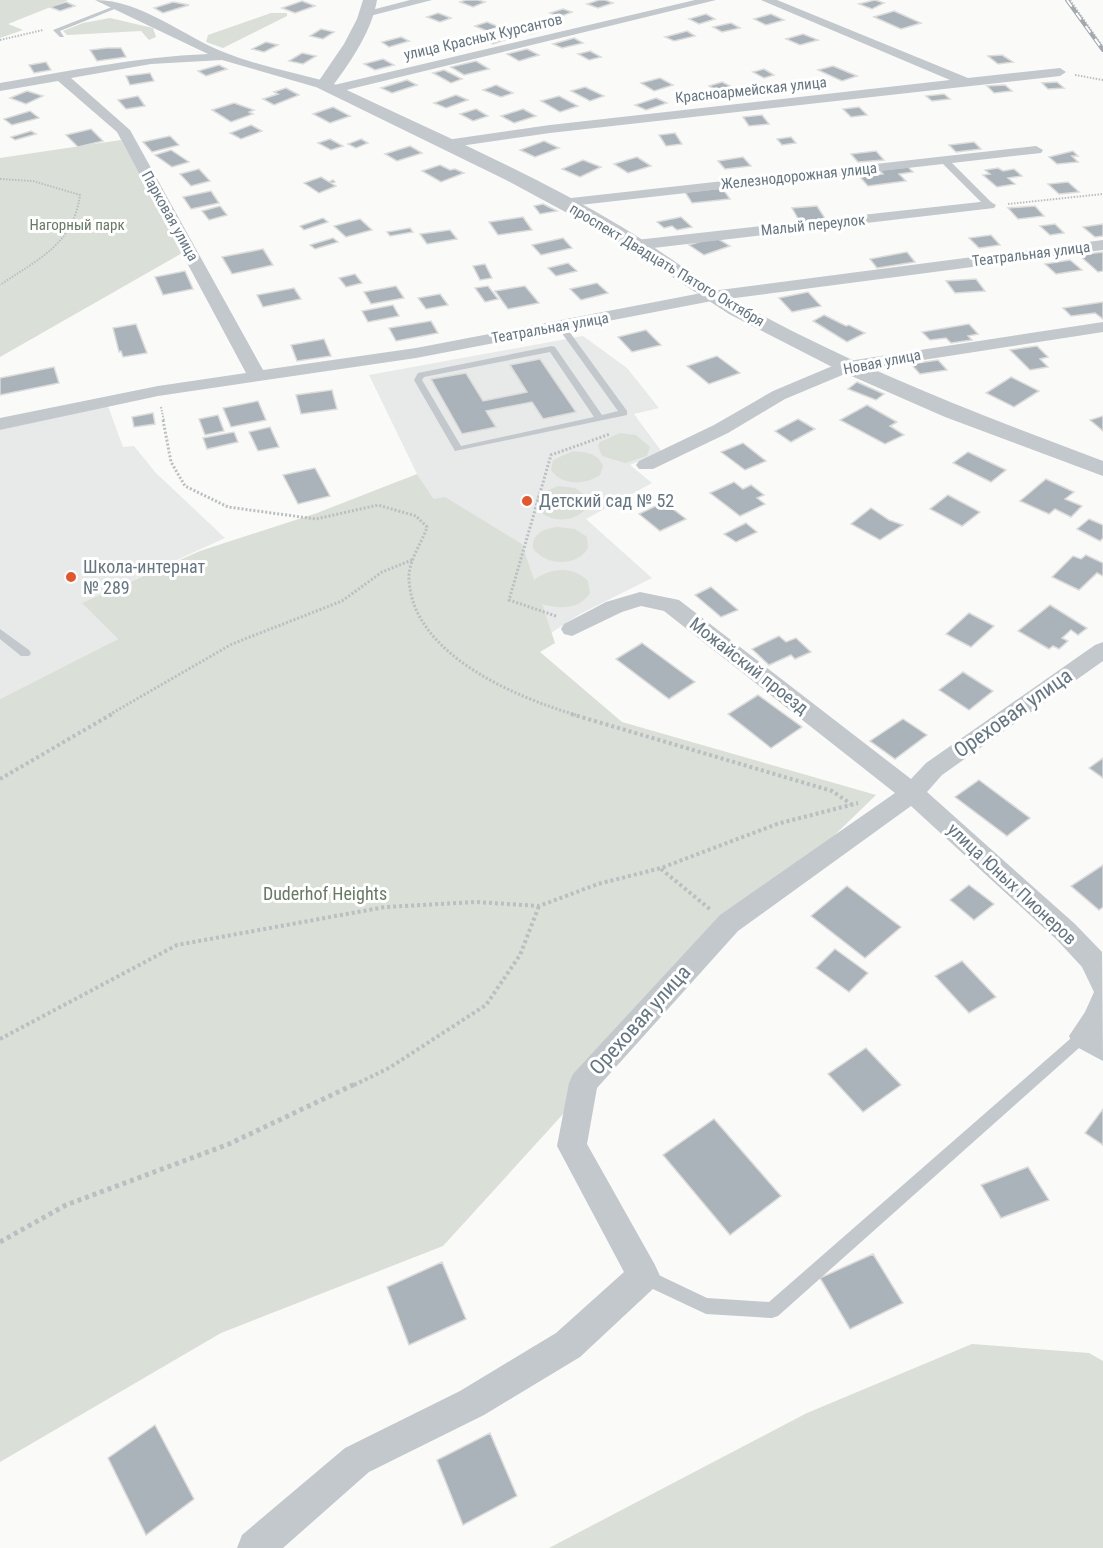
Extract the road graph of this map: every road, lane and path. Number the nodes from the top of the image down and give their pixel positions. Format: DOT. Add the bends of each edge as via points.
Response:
graph roads {
  1 [pos="101,0"];
  2 [pos="710,0"];
  3 [pos="768,0"];
  4 [pos="1070,0"];
  5 [pos="419,1"];
  6 [pos="136,2"];
  7 [pos="119,6"];
  8 [pos="368,7"];
  9 [pos="56,30"];
  10 [pos="62,36"];
  11 [pos="0,40"];
  12 [pos="1103,47"];
  13 [pos="222,56"];
  14 [pos="1060,72"];
  15 [pos="58,75"];
  16 [pos="1103,80"];
  17 [pos="968,83"];
  18 [pos="0,87"];
  19 [pos="329,87"];
  20 [pos="446,144"];
  21 [pos="1036,150"];
  22 [pos="944,160"];
  23 [pos="0,179"];
  24 [pos="1103,194"];
  25 [pos="562,203"];
  26 [pos="989,206"];
  27 [pos="636,245"];
  28 [pos="1103,245"];
  29 [pos="0,285"];
  30 [pos="712,296"];
  31 [pos="560,325"];
  32 [pos="1103,327"];
  33 [pos="848,366"];
  34 [pos="257,376"];
  35 [pos="158,391"];
  36 [pos="600,418"];
  37 [pos="0,424"];
  38 [pos="610,434"];
  39 [pos="646,465"];
  40 [pos="1103,469"];
  41 [pos="414,559"];
  42 [pos="568,624"];
  43 [pos="0,633"];
  44 [pos="1103,650"];
  45 [pos="25,653"];
  46 [pos="0,779"];
  47 [pos="912,793"];
  48 [pos="861,802"];
  49 [pos="851,804"];
  50 [pos="661,868"];
  51 [pos="539,906"];
  52 [pos="729,922"];
  53 [pos="1103,984"];
  54 [pos="1103,1001"];
  55 [pos="0,1039"];
  56 [pos="1093,1042"];
  57 [pos="0,1242"];
  58 [pos="644,1276"];
  59 [pos="255,1548"];
  1 -- 7 [label="street, проспект Двадцать Пятого Октября"];
  2 -- 19 [label="street, улица Красных Курсантов"];
  3 -- 17 [label="street"];
  4 -- 12 [label="path"];
  5 -- 8 [label="street"];
  6 -- 7 [label="street"];
  7 -- 9 [label="lane"];
  7 -- 13 [label="street, проспект Двадцать Пятого Октября"];
  8 -- 19 [label="street"];
  9 -- 10 [label="lane"];
  9 -- 11 [label="path"];
  13 -- 15 [label="street" via="151,60"];
  13 -- 19 [label="street, проспект Двадцать Пятого Октября"];
  14 -- 16 [label="path"];
  14 -- 17 [label="street, Красноармейская улица"];
  15 -- 18 [label="street"];
  15 -- 34 [label="street, Парковая улица" via="123,130"];
  17 -- 20 [label="street, Красноармейская улица"];
  19 -- 20 [label="street, проспект Двадцать Пятого Октября"];
  20 -- 25 [label="street, проспект Двадцать Пятого Октября"];
  21 -- 22 [label="street, Железнодорожная улица"];
  22 -- 25 [label="street, Железнодорожная улица"];
  22 -- 26 [label="lane"];
  23 -- 29 [label="path" via="33,181 81,195 80,213 58,245"];
  24 -- 26 [label="path"];
  25 -- 27 [label="street, проспект Двадцать Пятого Октября"];
  26 -- 27 [label="street, Малый переулок"];
  27 -- 30 [label="street, проспект Двадцать Пятого Октября"];
  28 -- 30 [label="street, Театральная улица"];
  30 -- 31 [label="street, Театральная улица"];
  30 -- 33 [label="street, проспект Двадцать Пятого Октября"];
  31 -- 34 [label="street, Театральная улица" via="416,353"];
  31 -- 36 [label="lane" via="624,413"];
  32 -- 33 [label="street, Новая улица"];
  33 -- 39 [label="street, Новая улица" via="778,395 721,429"];
  33 -- 40 [label="street, проспект Двадцать Пятого Октября" via="953,412"];
  34 -- 35 [label="street, Театральная улица"];
  35 -- 37 [label="street, Театральная улица"];
  35 -- 41 [label="path" via="171,462 185,486 228,507 316,519 378,505 417,516 427,527"];
  36 -- 36 [label="lane" via="458,449 418,380 421,375 552,349"];
  38 -- 42 [label="path" via="551,455 509,600"];
  41 -- 46 [label="path" via="381,572 342,601 232,644"];
  41 -- 49 [label="path" via="409,578 416,609 437,639 468,669 512,693 555,709 832,790"];
  42 -- 47 [label="street, Можайский проезд" via="640,599 671,605"];
  43 -- 45 [label="lane"];
  44 -- 47 [label="street, Ореховая улица" via="934,770"];
  47 -- 52 [label="street, Ореховая улица"];
  47 -- 53 [label="street, улица Юных Пионеров" via="1066,932 1092,960"];
  48 -- 49 [label="path"];
  49 -- 50 [label="path" via="777,824"];
  50 -- 51 [label="path" via="598,884"];
  50 -- 52 [label="path"];
  51 -- 55 [label="path" via="476,902 385,907 177,945"];
  51 -- 57 [label="path" via="520,955 486,1005 389,1068 230,1144 66,1205"];
  52 -- 58 [label="street, Ореховая улица" via="583,1083 572,1146"];
  54 -- 56 [label="street"];
  56 -- 58 [label="lane" via="772,1310 706,1306"];
  58 -- 59 [label="street" via="568,1345 472,1403 357,1460"];
}
